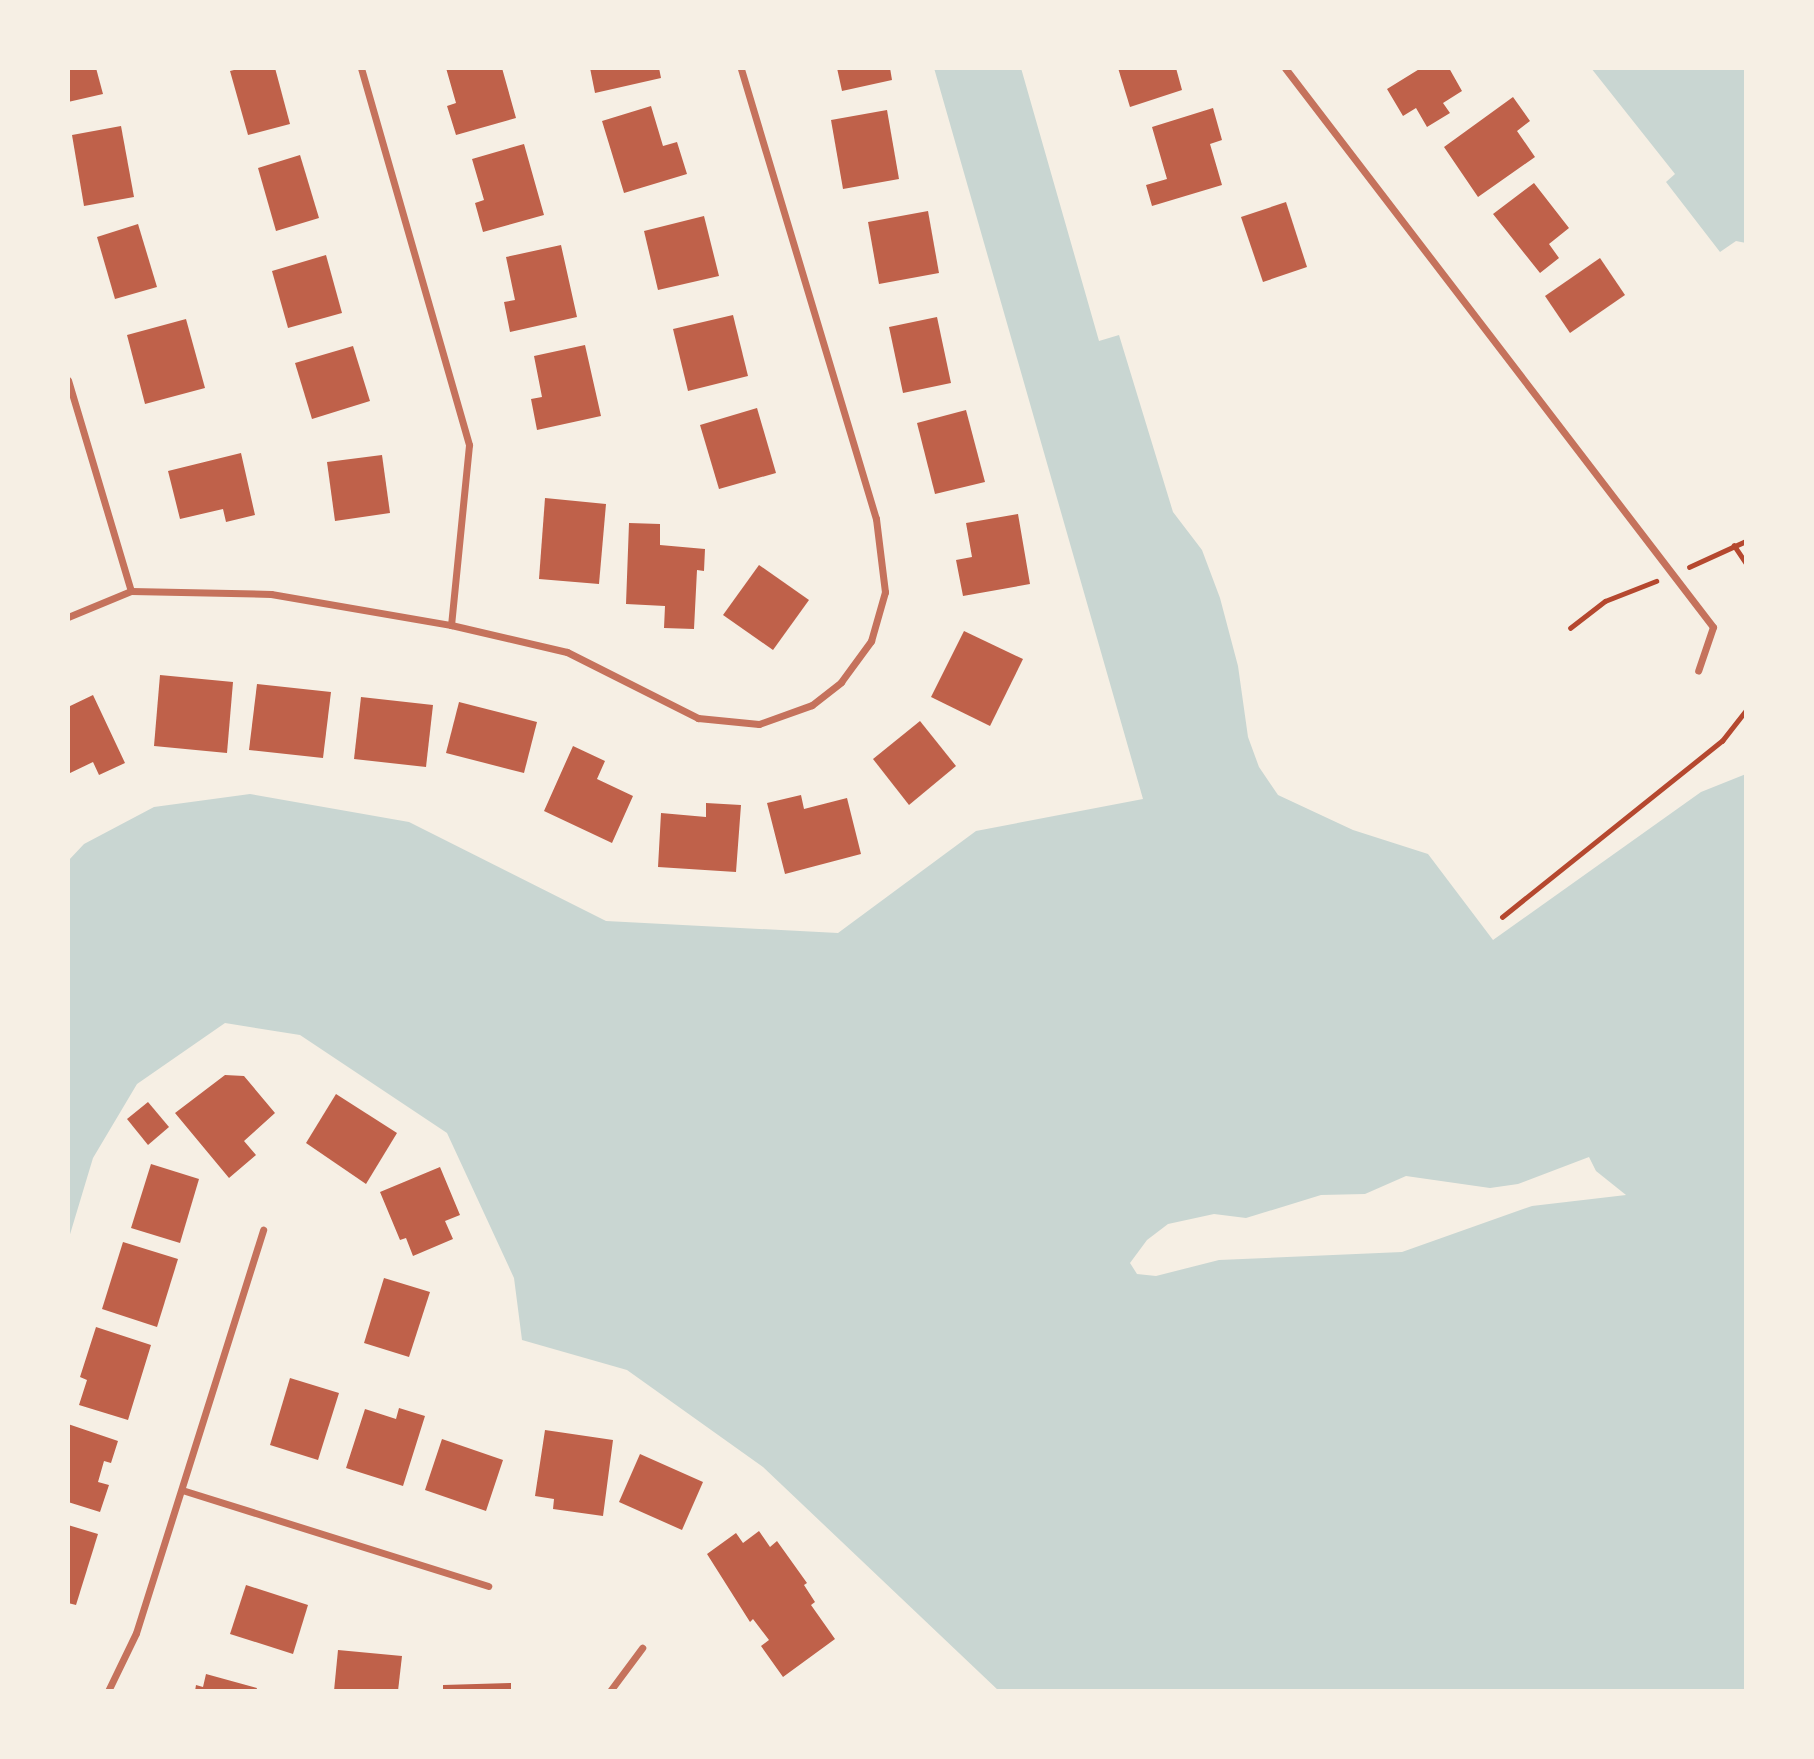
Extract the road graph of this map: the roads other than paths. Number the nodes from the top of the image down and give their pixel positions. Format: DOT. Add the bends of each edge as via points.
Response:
graph roads {
  1 [pos="361,68"];
  2 [pos="741,68"];
  3 [pos="1285,68"];
  4 [pos="68,380"];
  5 [pos="131,591"];
  6 [pos="68,617"];
  7 [pos="451,625"];
  8 [pos="1698,671"];
  9 [pos="263,1229"];
  10 [pos="182,1490"];
  11 [pos="488,1586"];
  12 [pos="642,1647"];
  13 [pos="108,1691"];
  14 [pos="610,1691"];
  1 -- 7 [label="street" via="469,445"];
  2 -- 7 [label="street" via="876,519 885,592 872,641 841,682 812,705 759,724 698,718 567,652"];
  3 -- 8 [label="street" via="1713,627"];
  4 -- 5 [label="street"];
  5 -- 6 [label="street"];
  5 -- 7 [label="street" via="271,594"];
  9 -- 10 [label="street"];
  10 -- 11 [label="street"];
  10 -- 13 [label="street" via="136,1633"];
  12 -- 14 [label="street"];
}
